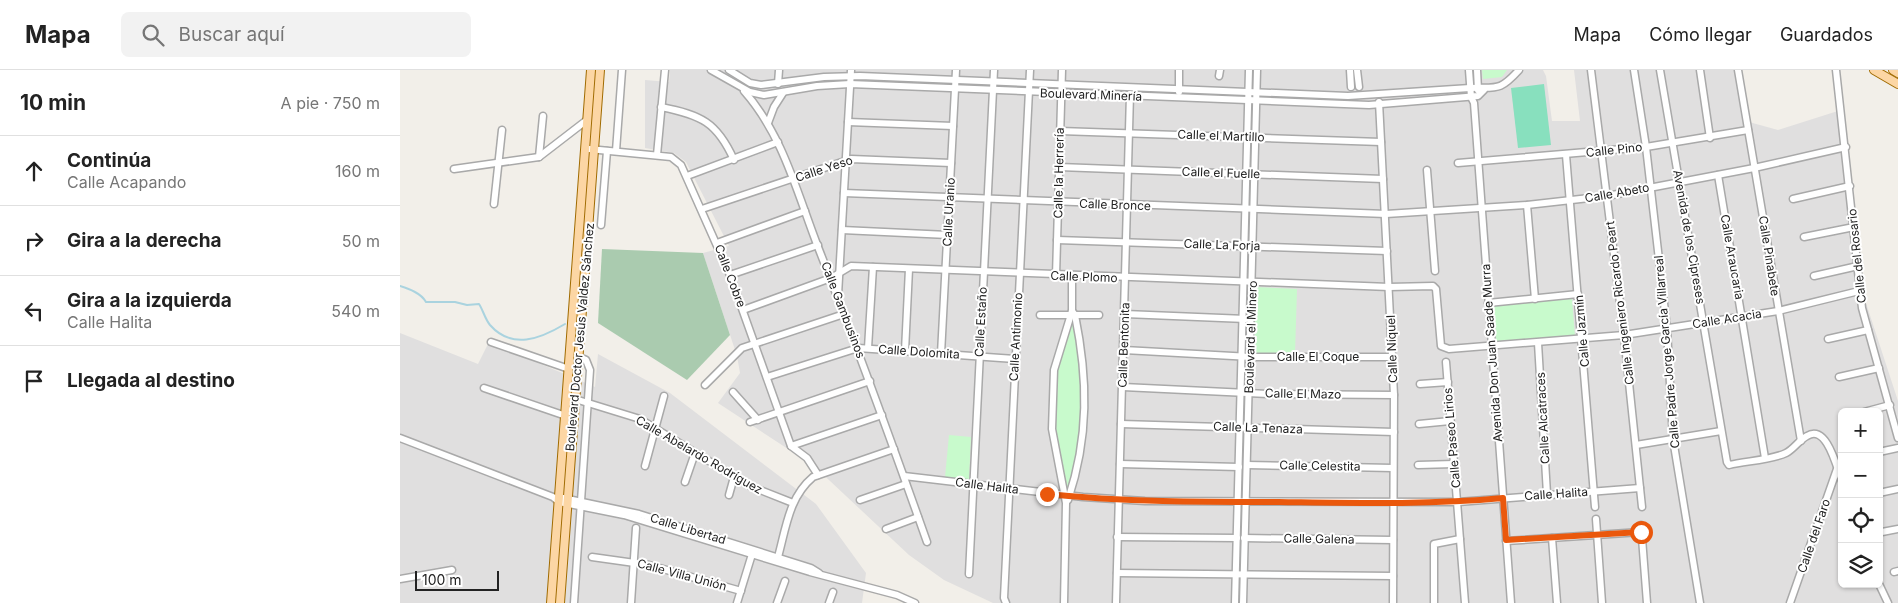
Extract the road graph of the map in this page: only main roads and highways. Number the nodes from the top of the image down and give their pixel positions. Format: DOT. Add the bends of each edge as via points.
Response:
graph roads {
  1 [pos="591,70"];
  2 [pos="600,70"];
  3 [pos="1874,70"];
  4 [pos="1893,70"];
  5 [pos="1898,73"];
  6 [pos="1898,84"];
  7 [pos="561,500"];
  8 [pos="550,603"];
  9 [pos="560,603"];
  1 -- 7 [label="main road, Boulevard Doctor Jesús Valdez Sánchez"];
  2 -- 7 [label="main road, Boulevard Doctor Jesús Valdez Sánchez" via="579,357"];
  3 -- 6 [label="main road"];
  4 -- 5 [label="main road"];
  7 -- 8 [label="main road, Boulevard Doctor Jesús Valdez Sánchez"];
  7 -- 9 [label="main road, Boulevard Doctor Jesús Valdez Sánchez"];
}
